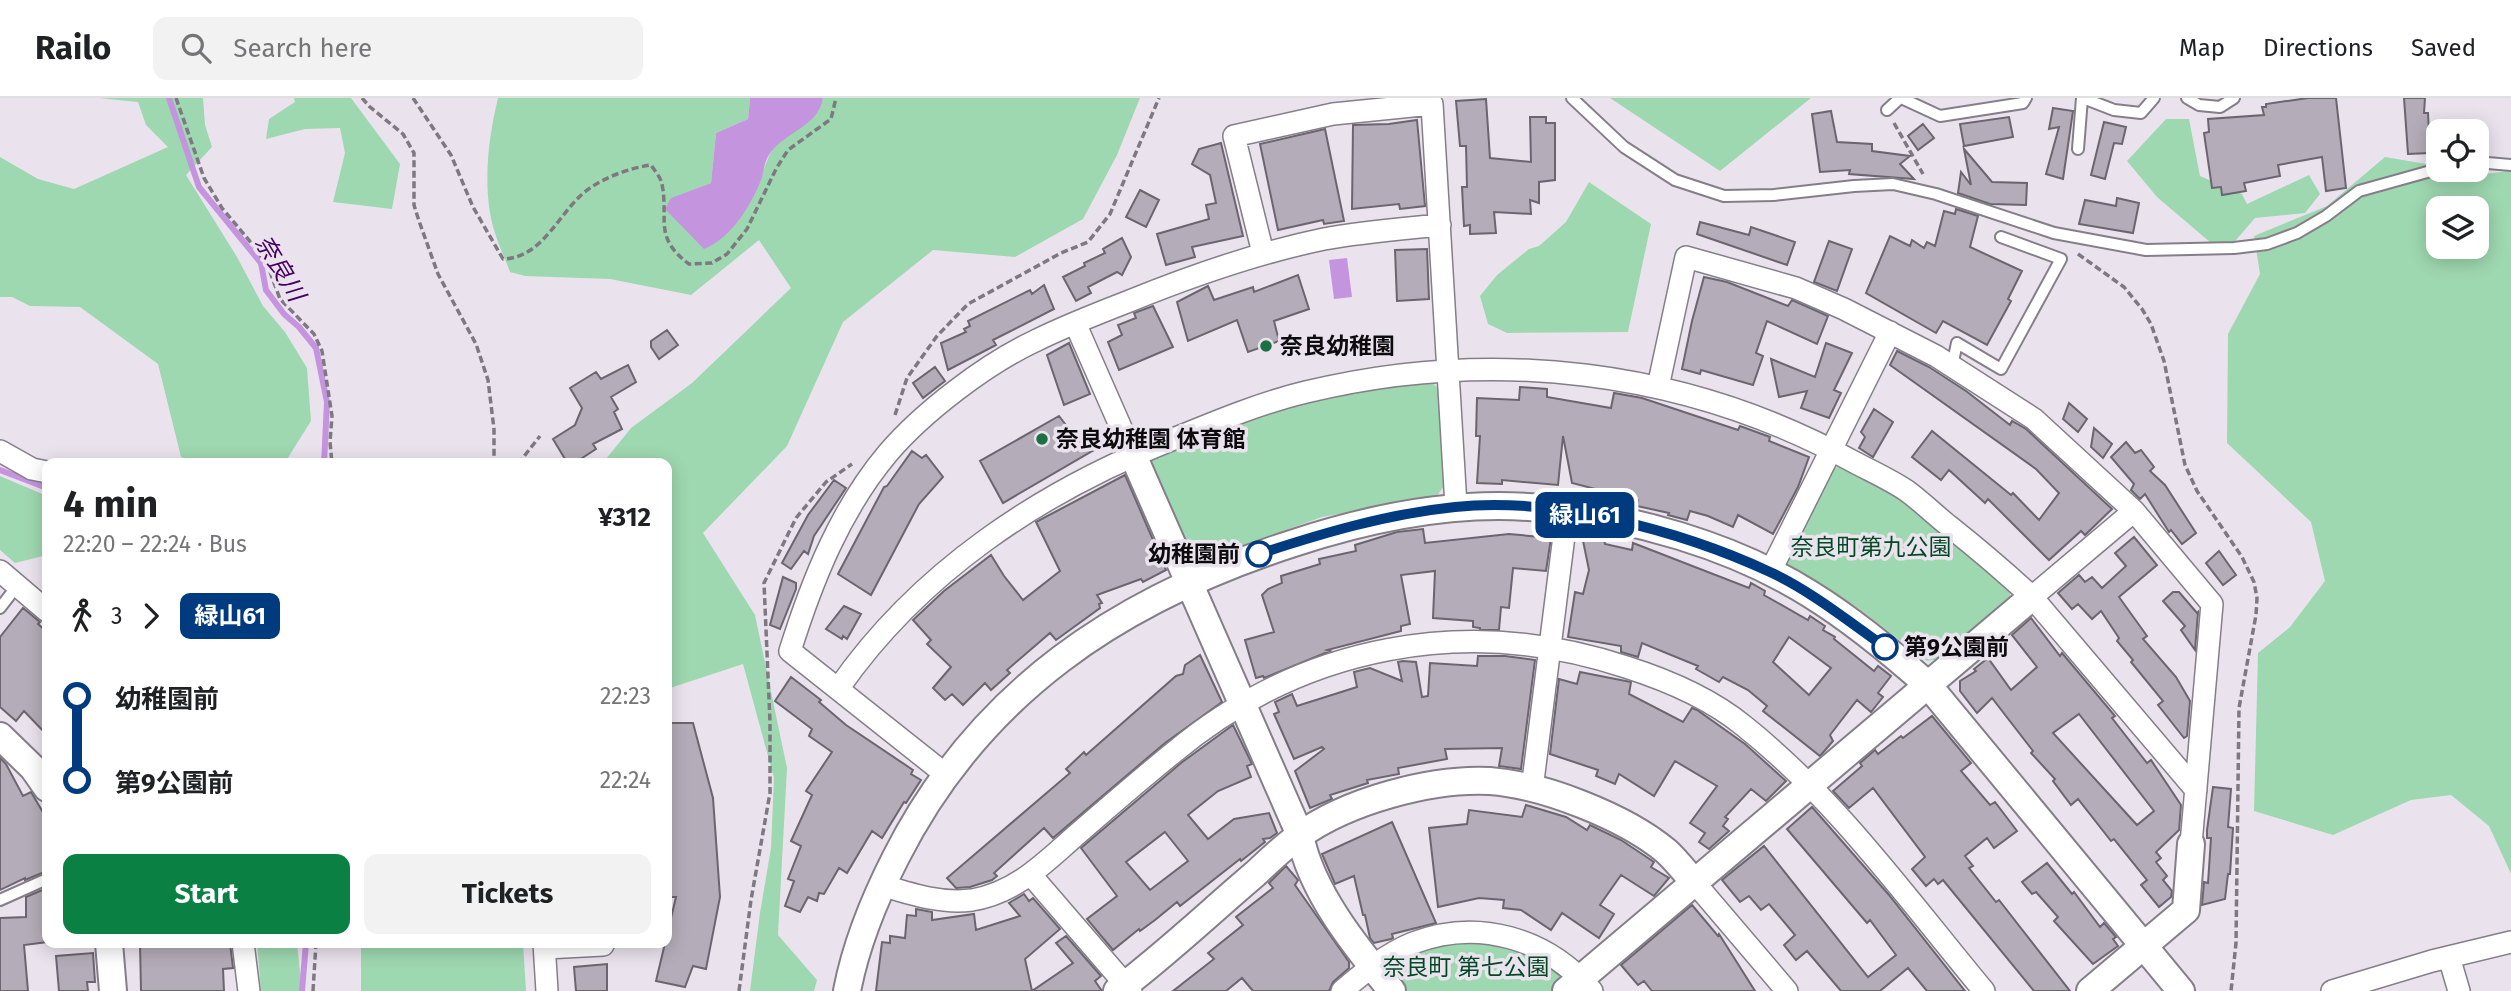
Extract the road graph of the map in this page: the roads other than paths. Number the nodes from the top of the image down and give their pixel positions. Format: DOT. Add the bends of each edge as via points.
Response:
graph roads {
  1 [pos="1572,98"];
  2 [pos="1900,98"];
  3 [pos="1926,98"];
  4 [pos="2026,98"];
  5 [pos="2082,98"];
  6 [pos="2154,98"];
  7 [pos="2187,98"];
  8 [pos="2234,98"];
  9 [pos="1917,107"];
  10 [pos="1887,110"];
  11 [pos="2078,149"];
  12 [pos="2489,163"];
  13 [pos="2511,165"];
  14 [pos="2426,173"];
  15 [pos="1440,225"];
  16 [pos="2001,237"];
  17 [pos="1263,253"];
  18 [pos="1075,323"];
  19 [pos="1890,332"];
  20 [pos="1952,366"];
  21 [pos="1448,370"];
  22 [pos="1658,387"];
  23 [pos="1831,449"];
  24 [pos="0,451"];
  25 [pos="1133,455"];
  26 [pos="42,471"];
  27 [pos="1456,506"];
  28 [pos="2134,511"];
  29 [pos="1567,512"];
  30 [pos="0,571"];
  31 [pos="1770,572"];
  32 [pos="1190,584"];
  33 [pos="18,586"];
  34 [pos="2032,597"];
  35 [pos="42,607"];
  36 [pos="0,608"];
  37 [pos="1550,647"];
  38 [pos="1928,685"];
  39 [pos="838,689"];
  40 [pos="1243,704"];
  41 [pos="0,736"];
  42 [pos="945,774"];
  43 [pos="42,781"];
  44 [pos="1810,785"];
  45 [pos="1532,789"];
  46 [pos="2196,790"];
  47 [pos="1300,835"];
  48 [pos="2191,844"];
  49 [pos="1031,875"];
  50 [pos="42,881"];
  51 [pos="1695,883"];
  52 [pos="881,885"];
  53 [pos="0,901"];
  54 [pos="2511,942"];
  55 [pos="2144,947"];
  56 [pos="109,948"];
  57 [pos="244,948"];
  58 [pos="545,948"];
  59 [pos="2449,957"];
  60 [pos="1371,966"];
  61 [pos="1580,987"];
  62 [pos="1125,989"];
  63 [pos="113,991"];
  64 [pos="249,991"];
  65 [pos="547,991"];
  66 [pos="847,991"];
  67 [pos="1342,991"];
  68 [pos="1392,991"];
  69 [pos="1787,991"];
  70 [pos="1984,991"];
  71 [pos="2090,991"];
  72 [pos="2181,991"];
  73 [pos="2332,991"];
  74 [pos="2459,991"];
  1 -- 14 [label="lane" via="1624,147 1675,180 1724,196 1893,184 2054,233 2146,250 2267,244 2297,233 2359,191"];
  2 -- 9 [label="lane"];
  2 -- 10 [label="lane"];
  3 -- 9 [label="lane"];
  4 -- 9 [label="lane" via="2023,103 1941,116"];
  5 -- 6 [label="lane" via="2114,110 2141,113"];
  5 -- 11 [label="lane"];
  7 -- 8 [label="lane" via="2199,105 2220,107"];
  12 -- 13 [label="lane"];
  15 -- 17 [label="street" via="1365,233"];
  15 -- 17 [label="street" via="1432,104 1333,114 1234,136"];
  15 -- 21 [label="street"];
  16 -- 20 [label="lane" via="2060,260 2001,369 1957,343"];
  17 -- 18 [label="street"];
  18 -- 25 [label="street"];
  18 -- 39 [label="street" via="1032,342 980,374 918,422 859,494 828,548 790,651"];
  19 -- 20 [label="street"];
  19 -- 22 [label="street" via="1796,288 1686,257"];
  19 -- 23 [label="street"];
  20 -- 28 [label="street" via="2034,419"];
  21 -- 22 [label="street" via="1544,370"];
  21 -- 25 [label="street" via="1305,392"];
  21 -- 27 [label="street"];
  22 -- 23 [label="street" via="1771,422"];
  23 -- 31 [label="street"];
  23 -- 34 [label="street" via="1906,491"];
  24 -- 26 [label="street"];
  25 -- 32 [label="street"];
  25 -- 39 [label="street" via="1042,502 938,576 858,660"];
  27 -- 29 [label="street"];
  27 -- 32 [label="street" via="1328,531 1253,556"];
  28 -- 34 [label="street"];
  28 -- 46 [label="street" via="2213,604"];
  29 -- 31 [label="street" via="1693,540"];
  29 -- 37 [label="street"];
  30 -- 33 [label="street"];
  31 -- 38 [label="street" via="1888,649"];
  32 -- 40 [label="street"];
  32 -- 42 [label="street" via="1115,621 1061,657 1009,702"];
  33 -- 35 [label="street"];
  33 -- 36 [label="lane"];
  34 -- 38 [label="street"];
  34 -- 46 [label="street"];
  37 -- 40 [label="street" via="1480,640 1403,645 1345,659 1281,683"];
  37 -- 44 [label="street" via="1648,674 1693,694 1741,724"];
  37 -- 45 [label="street"];
  38 -- 44 [label="street"];
  38 -- 55 [label="street"];
  39 -- 42 [label="street"];
  40 -- 47 [label="street"];
  40 -- 49 [label="street" via="1175,751"];
  41 -- 43 [label="street"];
  42 -- 52 [label="street"];
  44 -- 51 [label="street"];
  44 -- 70 [label="street"];
  45 -- 47 [label="street" via="1490,781 1426,786 1377,798"];
  45 -- 51 [label="street" via="1584,805 1628,827 1666,852"];
  46 -- 48 [label="street"];
  47 -- 60 [label="street" via="1303,852 1329,907"];
  47 -- 62 [label="street"];
  48 -- 55 [label="street" via="2186,910"];
  49 -- 52 [label="street" via="1002,893 970,900 925,898"];
  49 -- 62 [label="street"];
  50 -- 53 [label="lane"];
  51 -- 61 [label="street"];
  51 -- 69 [label="street"];
  52 -- 66 [label="street"];
  54 -- 59 [label="street"];
  55 -- 71 [label="street"];
  55 -- 72 [label="street"];
  56 -- 63 [label="street"];
  57 -- 64 [label="street"];
  58 -- 65 [label="street"];
  59 -- 73 [label="street"];
  59 -- 74 [label="street"];
  60 -- 61 [label="street" via="1412,943 1472,931 1525,942 1557,957"];
  60 -- 67 [label="street"];
  60 -- 68 [label="street"];
}
